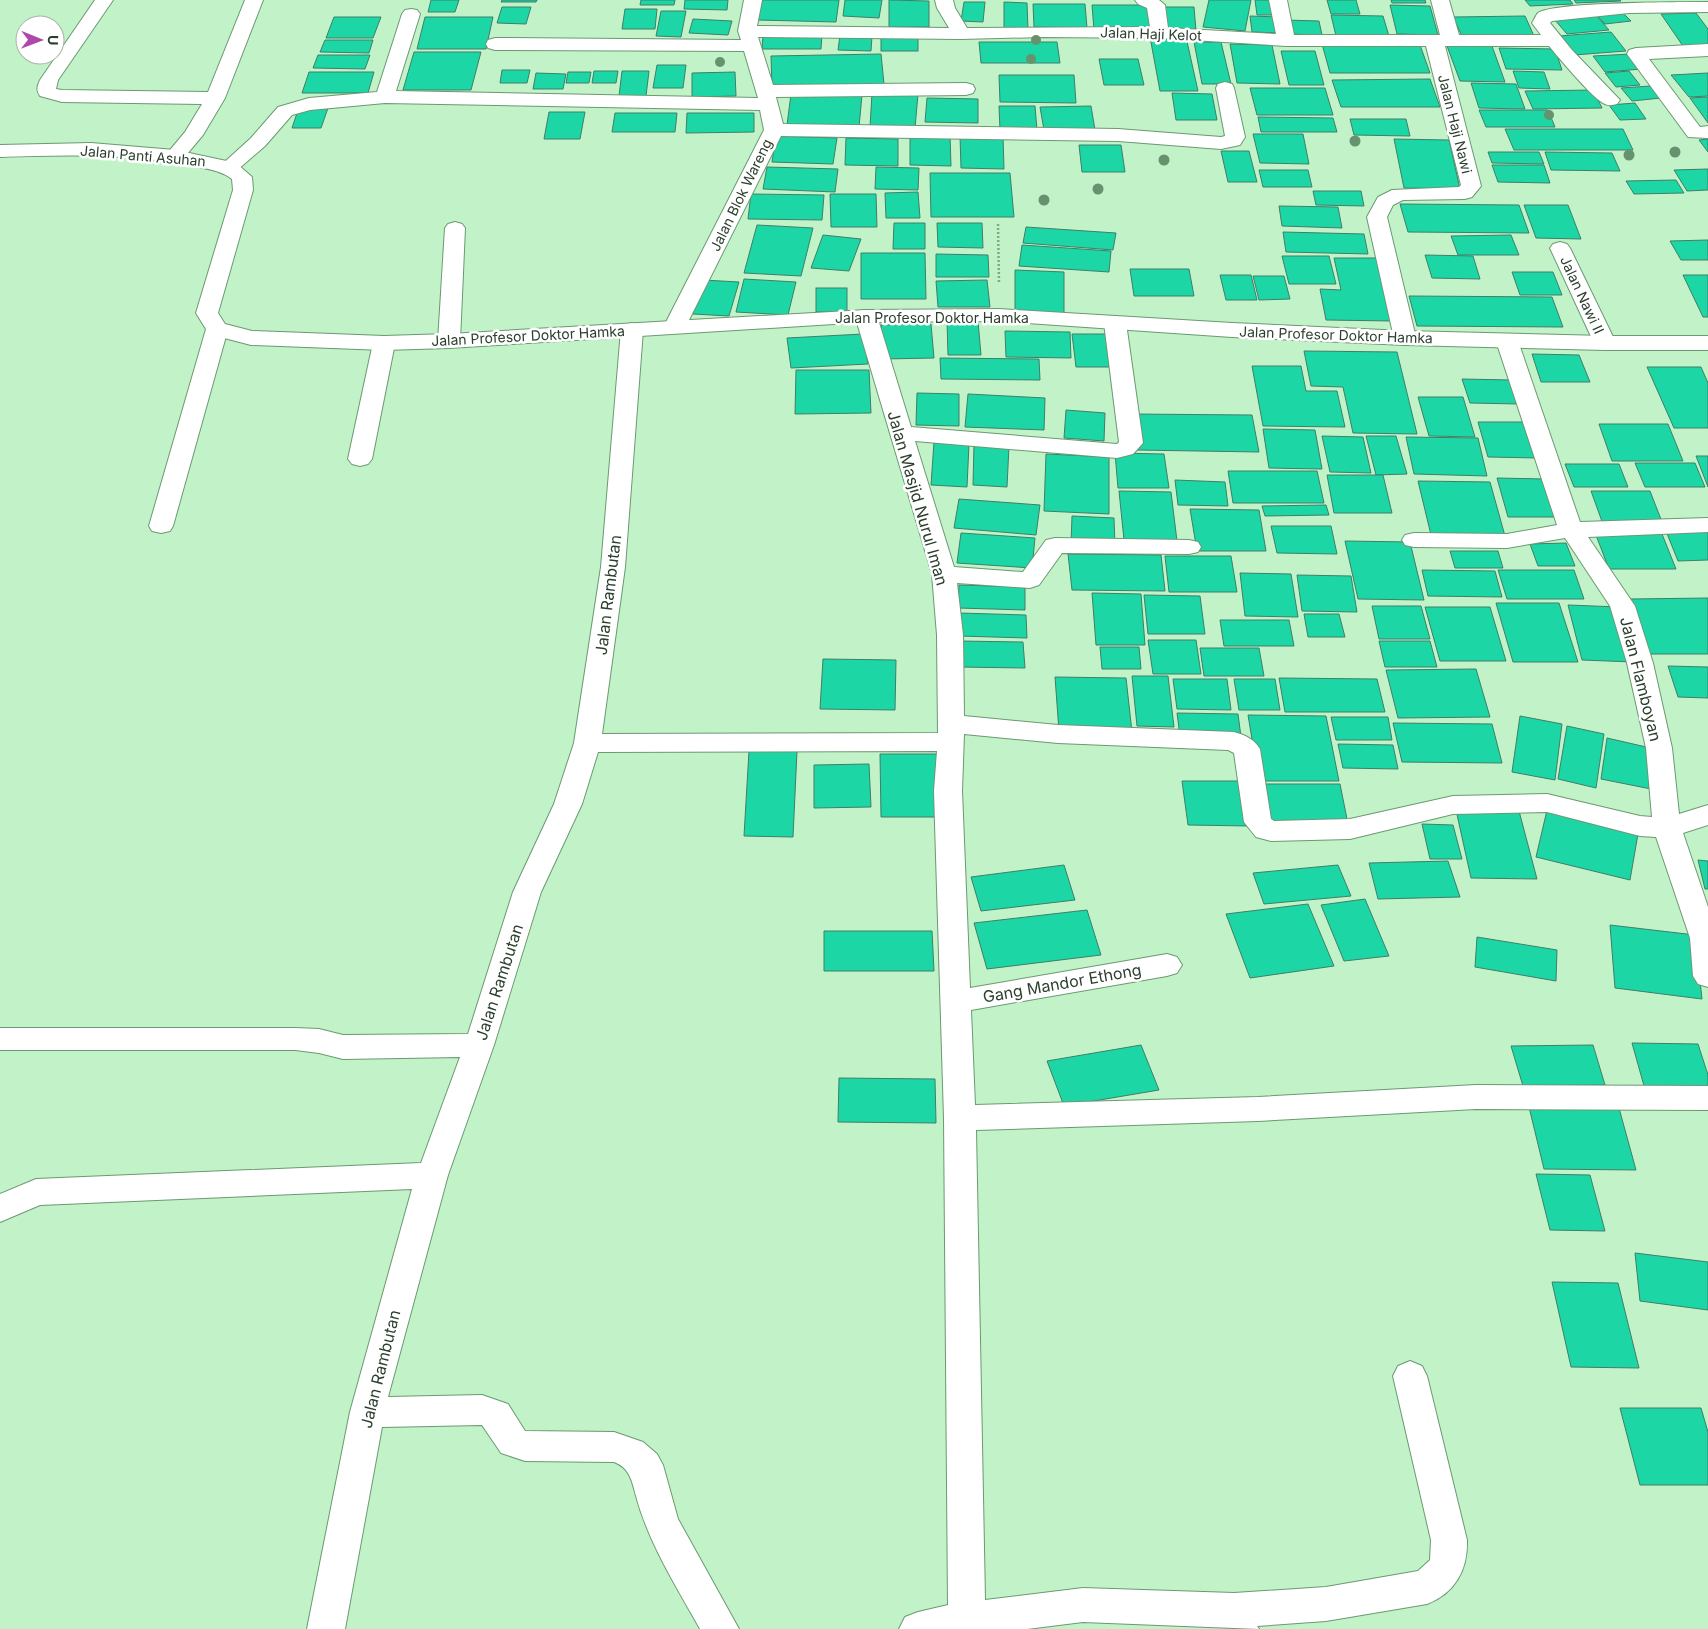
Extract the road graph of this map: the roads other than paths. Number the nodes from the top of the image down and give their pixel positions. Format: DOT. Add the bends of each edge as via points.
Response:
graph roads {
  1 [pos="104,0"];
  2 [pos="254,0"];
  3 [pos="753,0"];
  4 [pos="944,0"];
  5 [pos="1144,0"];
  6 [pos="1278,0"];
  7 [pos="1440,0"];
  8 [pos="1708,7"];
  9 [pos="411,14"];
  10 [pos="1160,33"];
  11 [pos="961,34"];
  12 [pos="749,38"];
  13 [pos="1286,40"];
  14 [pos="1443,41"];
  15 [pos="1554,42"];
  16 [pos="495,44"];
  17 [pos="1708,50"];
  18 [pos="1225,88"];
  19 [pos="966,89"];
  20 [pos="385,97"];
  21 [pos="215,98"];
  22 [pos="767,98"];
  23 [pos="1610,100"];
  24 [pos="774,130"];
  25 [pos="1708,132"];
  26 [pos="0,151"];
  27 [pos="175,156"];
  28 [pos="229,167"];
  29 [pos="455,228"];
  30 [pos="1560,248"];
  31 [pos="866,316"];
  32 [pos="1115,323"];
  33 [pos="675,326"];
  34 [pos="218,329"];
  35 [pos="632,330"];
  36 [pos="1405,338"];
  37 [pos="449,341"];
  38 [pos="1507,341"];
  39 [pos="384,343"];
  40 [pos="1605,343"];
  41 [pos="1708,343"];
  42 [pos="900,433"];
  43 [pos="360,459"];
  44 [pos="1708,525"];
  45 [pos="161,526"];
  46 [pos="1571,530"];
  47 [pos="1414,540"];
  48 [pos="1189,547"];
  49 [pos="944,574"];
  50 [pos="950,733"];
  51 [pos="587,743"];
  52 [pos="1708,815"];
  53 [pos="1667,828"];
  54 [pos="1167,965"];
  55 [pos="1708,976"];
  56 [pos="958,1001"];
  57 [pos="0,1039"];
  58 [pos="479,1045"];
  59 [pos="1708,1098"];
  60 [pos="960,1118"];
  61 [pos="432,1175"];
  62 [pos="0,1209"];
  63 [pos="1410,1376"];
  64 [pos="367,1412"];
  65 [pos="968,1619"];
  66 [pos="1237,1619"];
  67 [pos="326,1629"];
  68 [pos="720,1629"];
  69 [pos="918,1629"];
  1 -- 21 [label="street" via="46,86 47,92 62,96"];
  2 -- 21 [label="street"];
  3 -- 12 [label="street, Jalan Blok Wareng"];
  4 -- 11 [label="street"];
  5 -- 10 [label="street" via="1156,5"];
  6 -- 13 [label="street"];
  7 -- 14 [label="street"];
  8 -- 15 [label="street" via="1629,8 1552,14 1541,23"];
  9 -- 20 [label="street"];
  10 -- 11 [label="street, Jalan Haji Kelot"];
  10 -- 13 [label="street, Jalan Haji Kelot"];
  11 -- 12 [label="street, Jalan Haji Kelot"];
  12 -- 16 [label="street, Jalan Haji Kelot" via="732,46"];
  12 -- 22 [label="street, Jalan Blok Wareng"];
  13 -- 14 [label="street, Jalan Haji Kelot"];
  14 -- 15 [label="street, Jalan Haji Kelot"];
  14 -- 36 [label="street, Jalan Haji Nawi" via="1471,186 1465,193 1399,194 1385,201 1377,217"];
  15 -- 23 [label="street"];
  17 -- 25 [label="street" via="1636,54 1695,133"];
  18 -- 24 [label="street" via="1235,137 1221,143 1118,135"];
  19 -- 22 [label="street"];
  20 -- 22 [label="street"];
  20 -- 28 [label="street" via="310,104 285,112"];
  21 -- 27 [label="street"];
  22 -- 24 [label="street, Jalan Blok Wareng"];
  24 -- 33 [label="street, Jalan Blok Wareng"];
  26 -- 27 [label="street, Jalan Panti Asuhan" via="91,149"];
  27 -- 28 [label="street, Jalan Panti Asuhan"];
  28 -- 34 [label="street, Jalan Panti Asuhan" via="242,177 243,190 207,313"];
  29 -- 37 [label="street"];
  30 -- 40 [label="street, Jalan Nawi II"];
  31 -- 32 [label="street, Jalan Profesor Doktor Hamka" via="999,315"];
  31 -- 33 [label="street, Jalan Profesor Doktor Hamka"];
  31 -- 42 [label="street, Jalan Masjid Nurul Iman"];
  32 -- 36 [label="street, Jalan Profesor Doktor Hamka"];
  32 -- 42 [label="street" via="1131,443 1125,449 1117,451"];
  33 -- 35 [label="street, Jalan Profesor Doktor Hamka"];
  34 -- 39 [label="street, Jalan Profesor Doktor Hamka" via="251,338"];
  34 -- 45 [label="street"];
  35 -- 37 [label="street, Jalan Profesor Doktor Hamka"];
  35 -- 51 [label="street, Jalan Rambutan" via="614,567"];
  36 -- 38 [label="street, Jalan Profesor Doktor Hamka"];
  37 -- 39 [label="street, Jalan Profesor Doktor Hamka"];
  38 -- 40 [label="street, Jalan Profesor Doktor Hamka"];
  38 -- 46 [label="street, Jalan Flamboyan"];
  39 -- 43 [label="street"];
  40 -- 41 [label="street, Jalan Profesor Doktor Hamka"];
  42 -- 49 [label="street, Jalan Masjid Nurul Iman"];
  44 -- 46 [label="street"];
  46 -- 47 [label="street" via="1507,541"];
  46 -- 53 [label="street, Jalan Flamboyan" via="1622,606 1640,663 1659,748"];
  48 -- 49 [label="street" via="1055,545 1030,580"];
  49 -- 50 [label="street, Jalan Masjid Nurul Iman" via="950,635"];
  50 -- 51 [label="street"];
  50 -- 53 [label="street" via="1234,740 1247,749 1258,822 1271,831 1350,829 1454,805 1547,803 1640,826"];
  50 -- 56 [label="street, Jalan Masjid Nurul Iman" via="948,791"];
  51 -- 58 [label="street, Jalan Rambutan" via="568,804 527,892"];
  52 -- 53 [label="street"];
  53 -- 55 [label="street, Jalan Flamboyan" via="1704,938"];
  54 -- 56 [label="street, Gang Mandor Ethong"];
  56 -- 60 [label="street, Jalan Masjid Nurul Iman"];
  57 -- 58 [label="street" via="265,1038 319,1041 343,1046"];
  58 -- 61 [label="street, Jalan Rambutan"];
  59 -- 60 [label="street" via="1476,1097"];
  60 -- 65 [label="street, Jalan Masjid Nurul Iman"];
  61 -- 62 [label="street" via="36,1192"];
  61 -- 64 [label="street, Jalan Rambutan"];
  63 -- 66 [label="street" via="1449,1540 1450,1560 1439,1577 1428,1587"];
  64 -- 67 [label="street, Jalan Rambutan"];
  64 -- 68 [label="street" via="482,1410 496,1415 513,1442 525,1446 614,1447 631,1453 645,1464 661,1523"];
  65 -- 66 [label="street" via="1083,1605"];
  65 -- 69 [label="street"];
}
